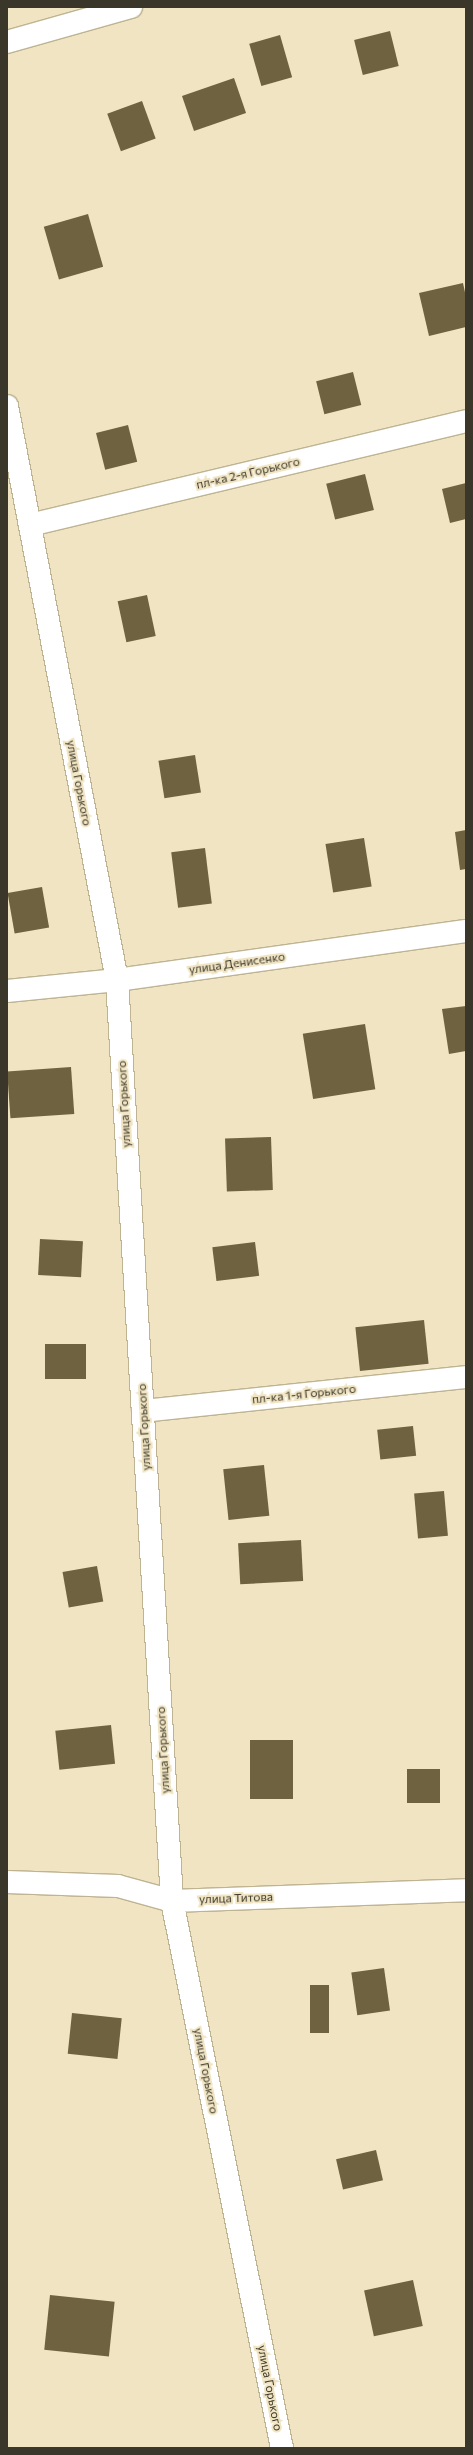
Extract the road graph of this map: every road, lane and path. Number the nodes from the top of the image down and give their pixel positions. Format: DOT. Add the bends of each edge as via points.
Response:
graph roads {
  1 [pos="131,7"];
  2 [pos="7,42"];
  3 [pos="7,406"];
  4 [pos="466,421"];
  5 [pos="30,525"];
  6 [pos="466,931"];
  7 [pos="116,980"];
  8 [pos="7,991"];
  9 [pos="466,1378"];
  10 [pos="143,1411"];
  11 [pos="7,1882"];
  12 [pos="466,1890"];
  13 [pos="172,1901"];
  14 [pos="282,2448"];
  1 -- 2 [label="street"];
  3 -- 5 [label="street, улица Горького"];
  4 -- 5 [label="street, пл-ка 2-я Горького"];
  5 -- 7 [label="street, улица Горького"];
  6 -- 7 [label="street, улица Денисенко"];
  7 -- 8 [label="street, улица Денисенко"];
  7 -- 10 [label="street, улица Горького"];
  9 -- 10 [label="street, пл-ка 1-я Горького"];
  10 -- 13 [label="street, улица Горького"];
  11 -- 13 [label="street, улица Титова" via="118,1886"];
  12 -- 13 [label="street, улица Титова"];
  13 -- 14 [label="street, улица Горького"];
}
